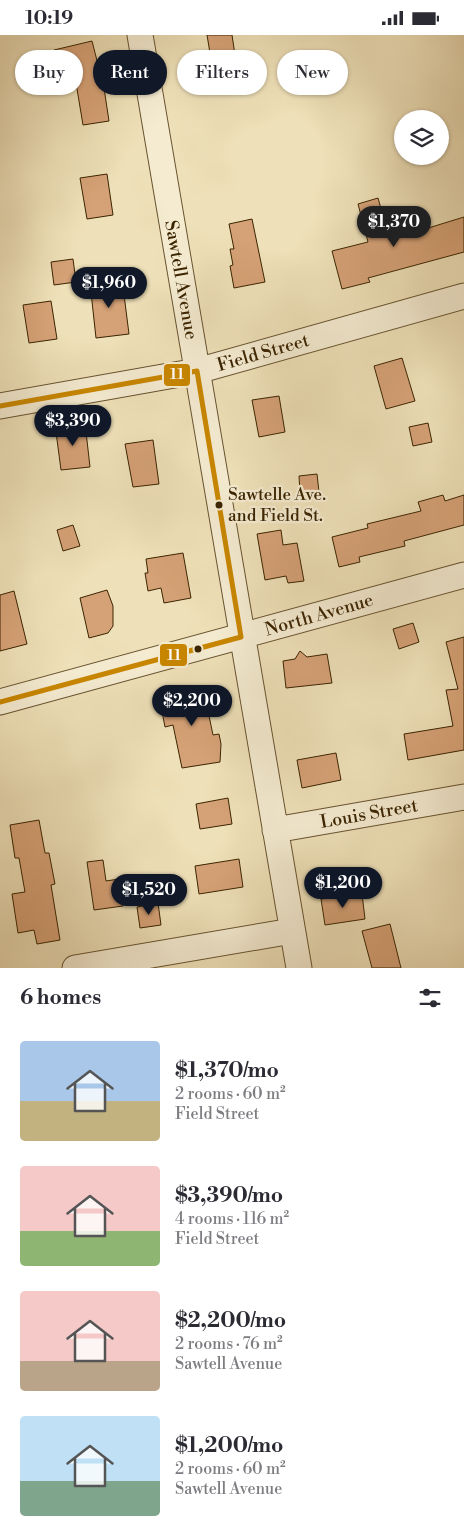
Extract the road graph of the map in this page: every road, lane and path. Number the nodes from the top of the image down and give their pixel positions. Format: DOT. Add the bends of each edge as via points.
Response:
graph roads {
  1 [pos="140,35"];
  2 [pos="464,296"];
  3 [pos="196,371"];
  4 [pos="0,406"];
  5 [pos="464,575"];
  6 [pos="241,637"];
  7 [pos="0,702"];
  8 [pos="464,797"];
  9 [pos="275,830"];
  10 [pos="292,931"];
  11 [pos="76,968"];
  12 [pos="299,968"];
  1 -- 3 [label="street, Sawtell Avenue"];
  2 -- 3 [label="street, Field Street"];
  3 -- 4 [label="street, Field Street"];
  3 -- 6 [label="street, Sawtell Avenue"];
  5 -- 6 [label="street, North Avenue"];
  6 -- 7 [label="street, North Avenue"];
  6 -- 9 [label="street, Sawtell Avenue"];
  8 -- 9 [label="street, Louis Street"];
  9 -- 10 [label="street, Sawtell Avenue"];
  10 -- 11 [label="street"];
  10 -- 12 [label="street, Sawtell Avenue"];
}
